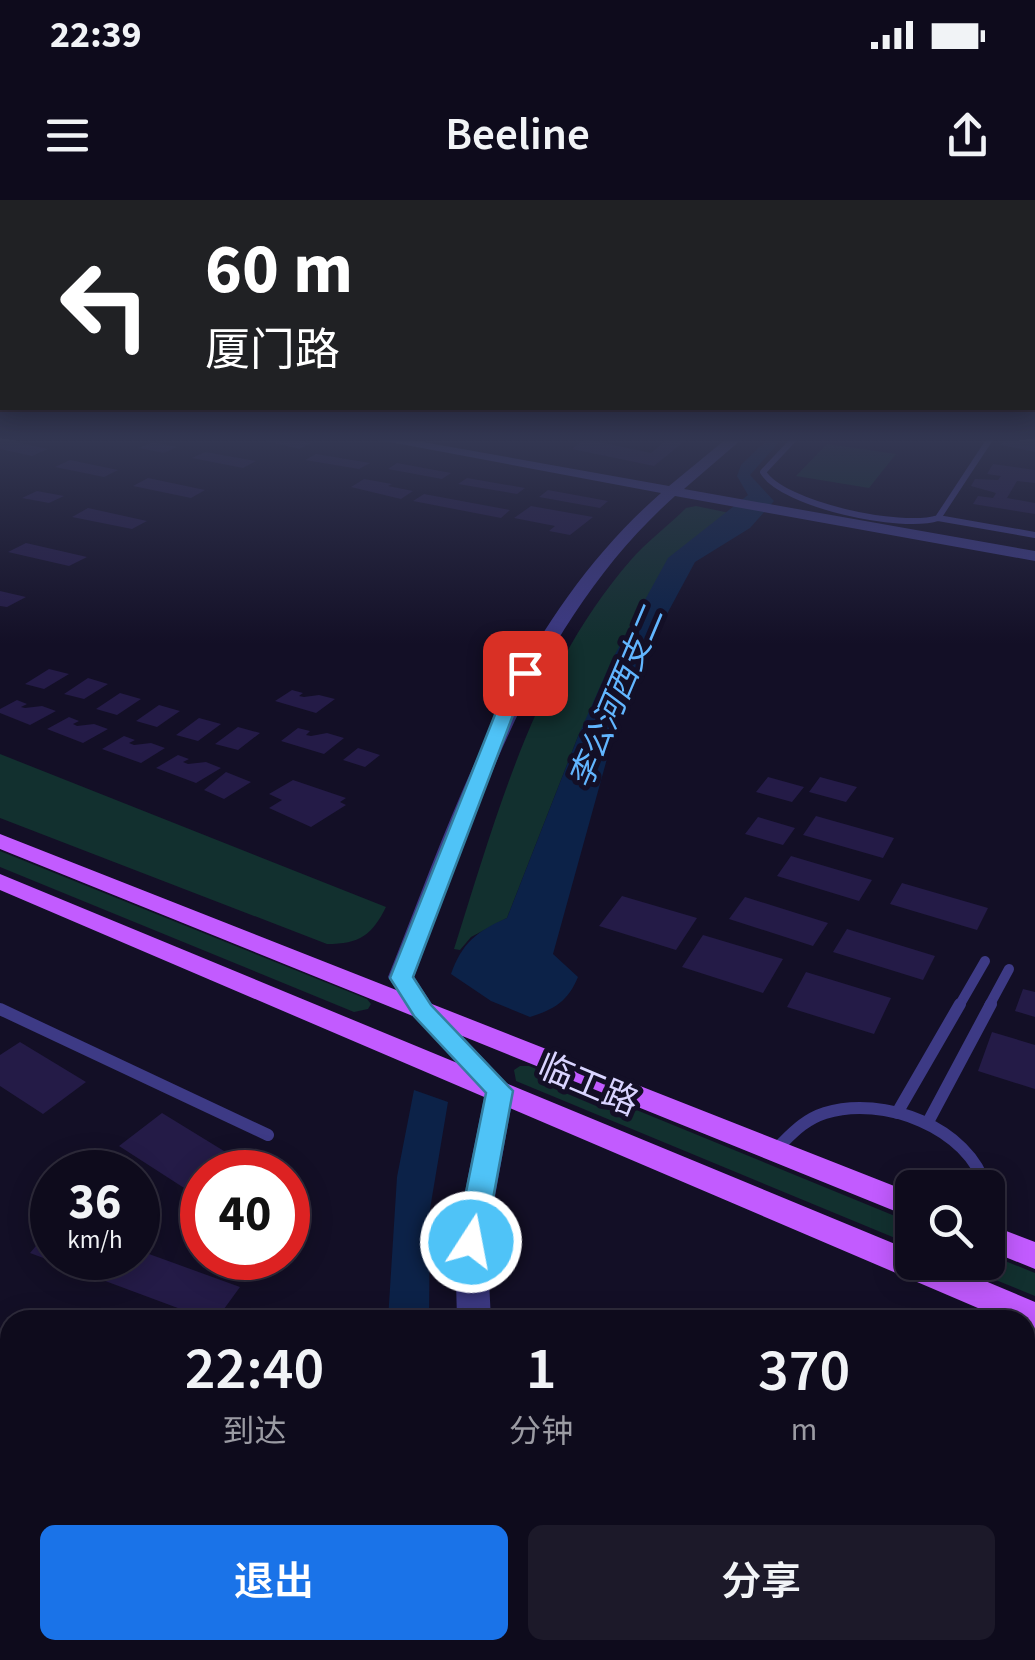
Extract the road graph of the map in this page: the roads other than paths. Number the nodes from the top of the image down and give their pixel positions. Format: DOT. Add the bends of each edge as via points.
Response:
graph roads {
  1 [pos="657,507"];
  2 [pos="758,507"];
  3 [pos="838,507"];
  4 [pos="945,507"];
  5 [pos="938,518"];
  6 [pos="1035,535"];
  7 [pos="1035,556"];
  8 [pos="0,840"];
  9 [pos="0,881"];
  10 [pos="985,961"];
  11 [pos="1009,968"];
  12 [pos="0,1009"];
  13 [pos="422,1010"];
  14 [pos="500,1091"];
  15 [pos="897,1113"];
  16 [pos="927,1124"];
  17 [pos="268,1135"];
  18 [pos="774,1151"];
  19 [pos="981,1170"];
  20 [pos="895,1199"];
  21 [pos="1005,1243"];
  22 [pos="1035,1256"];
  23 [pos="474,1310"];
  24 [pos="1016,1310"];
  1 -- 13 [label="street" via="612,550 542,644 509,702 402,978"];
  2 -- 7 [label="street"];
  3 -- 5 [label="lane" via="926,522"];
  4 -- 5 [label="lane"];
  5 -- 6 [label="lane"];
  8 -- 13 [label="main road, 临工路"];
  9 -- 14 [label="main road, 临工路"];
  10 -- 15 [label="lane"];
  11 -- 16 [label="lane"];
  12 -- 17 [label="lane"];
  13 -- 14 [label="street"];
  13 -- 18 [label="main road, 临工路"];
  14 -- 23 [label="street" via="471,1242"];
  14 -- 24 [label="main road, 临工路"];
  15 -- 16 [label="lane"];
  15 -- 18 [label="lane" via="842,1109 802,1123"];
  16 -- 19 [label="lane" via="978,1161"];
  18 -- 20 [label="main road, 临工路"];
  21 -- 22 [label="main road"];
}
